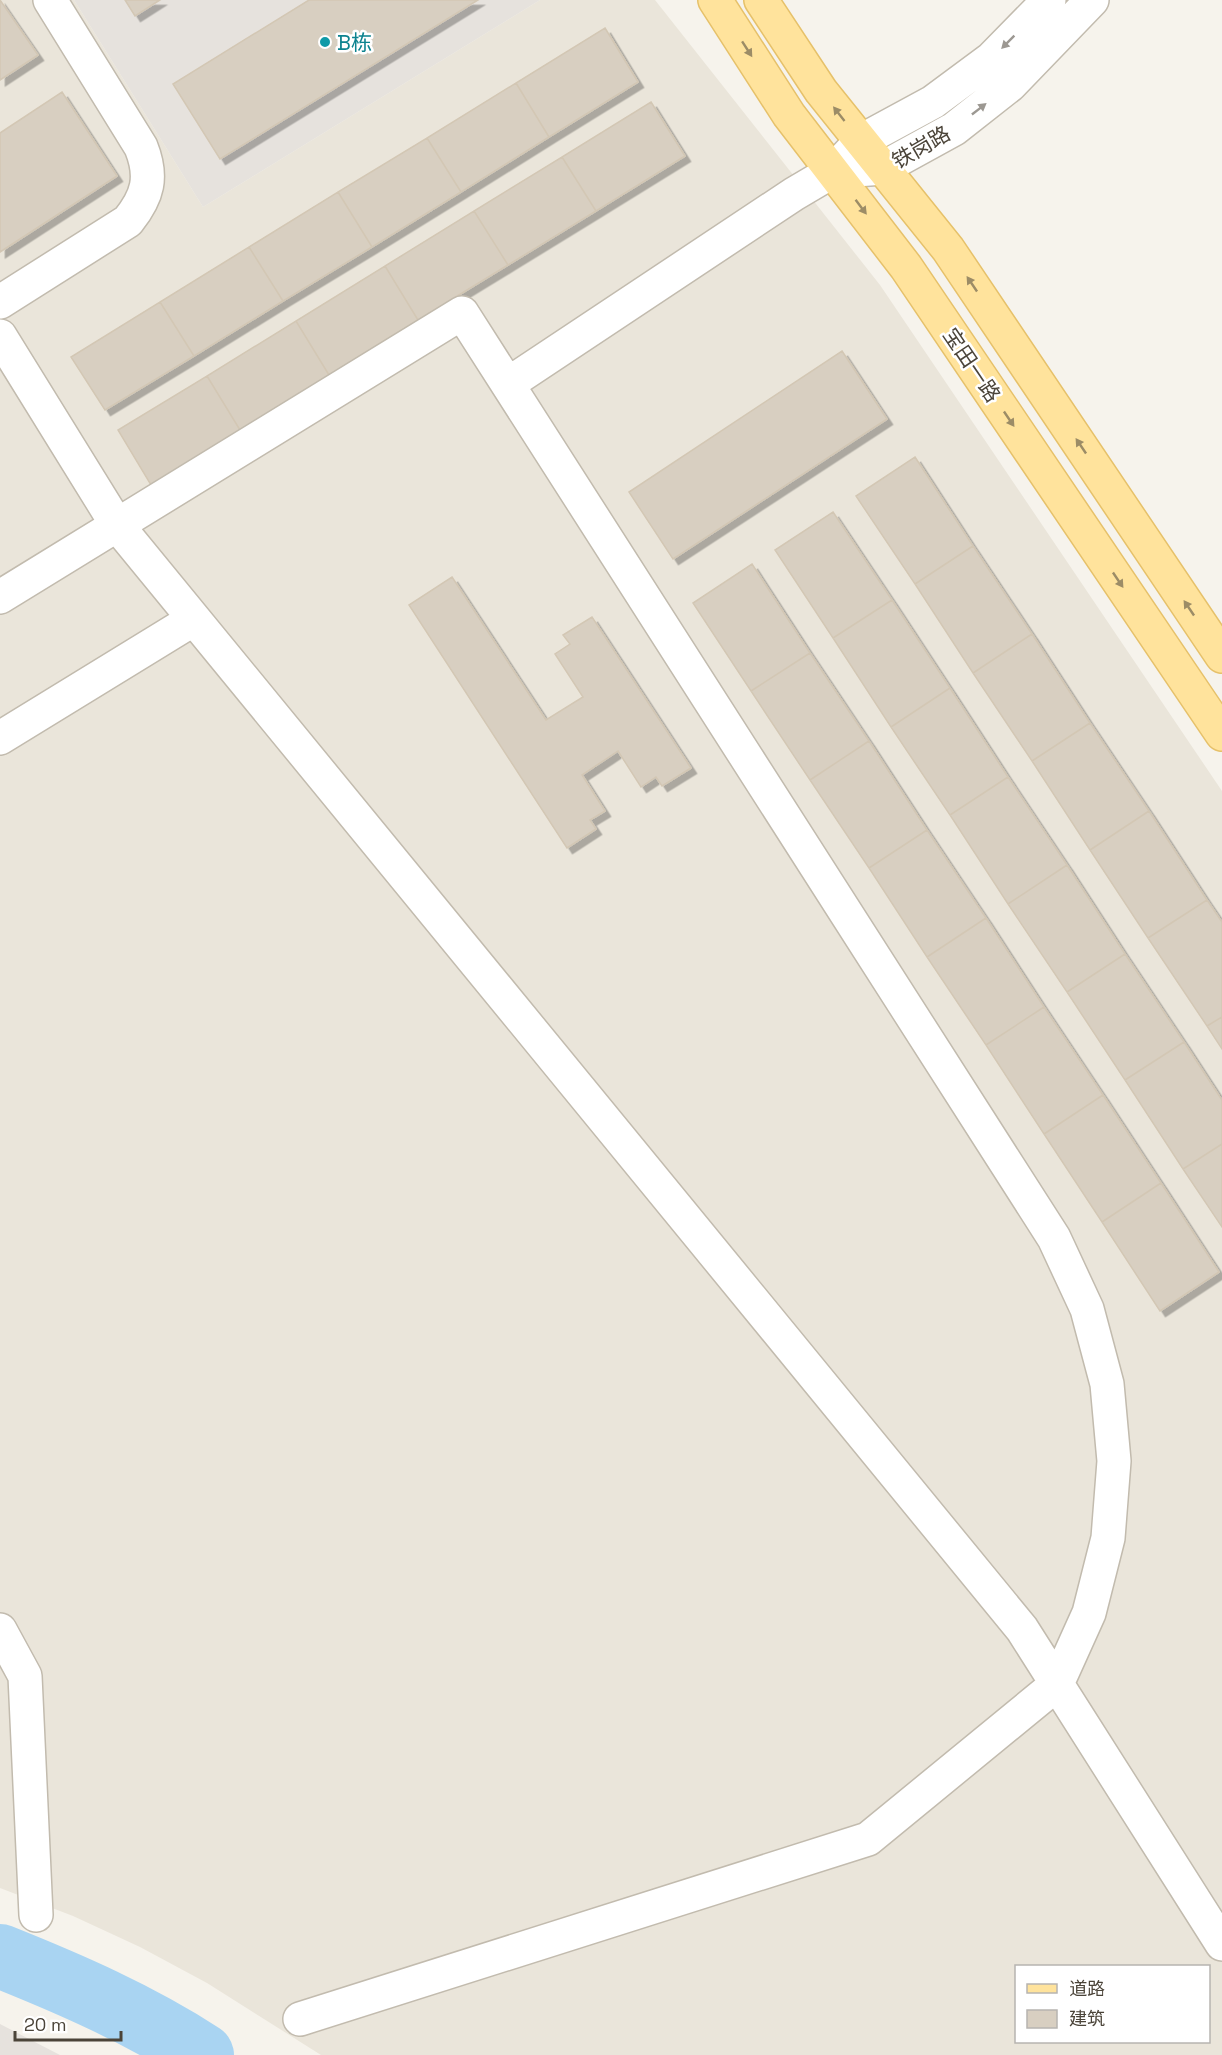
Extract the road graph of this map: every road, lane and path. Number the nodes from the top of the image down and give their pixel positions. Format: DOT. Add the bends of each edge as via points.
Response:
graph roads {
  1 [pos="50,0"];
  2 [pos="715,0"];
  3 [pos="761,0"];
  4 [pos="1049,0"];
  5 [pos="1092,0"];
  6 [pos="861,141"];
  7 [pos="883,168"];
  8 [pos="833,171"];
  9 [pos="0,302"];
  10 [pos="0,336"];
  11 [pos="508,384"];
  12 [pos="117,525"];
  13 [pos="0,597"];
  14 [pos="194,619"];
  15 [pos="1222,656"];
  16 [pos="1222,734"];
  17 [pos="0,738"];
  18 [pos="0,1630"];
  19 [pos="1057,1684"];
  20 [pos="36,1915"];
  21 [pos="1222,1944"];
  22 [pos="300,2019"];
  1 -- 9 [label="street" via="141,147 147,161 146,191 140,207 128,221"];
  2 -- 8 [label="main road, 宝田一路, one-way" via="789,115"];
  6 -- 3 [label="main road, one-way" via="821,91"];
  4 -- 6 [label="street, 铁岗路, one-way" via="990,59 933,102"];
  7 -- 5 [label="street, 铁岗路, one-way" via="954,129 1010,85"];
  6 -- 7 [label="main road"];
  6 -- 8 [label="street, 铁岗路"];
  7 -- 8 [label="street, 铁岗路"];
  15 -- 7 [label="main road, one-way" via="948,249"];
  8 -- 11 [label="street"];
  8 -- 16 [label="main road, 宝田一路, one-way" via="906,267"];
  10 -- 12 [label="street"];
  11 -- 12 [label="street" via="462,314"];
  11 -- 19 [label="street" via="1054,1238 1087,1309 1107,1384 1114,1461 1108,1538 1089,1613"];
  12 -- 13 [label="street"];
  12 -- 14 [label="street"];
  14 -- 17 [label="street"];
  14 -- 19 [label="street" via="1022,1629"];
  18 -- 20 [label="street" via="25,1676"];
  19 -- 21 [label="street"];
  19 -- 22 [label="street" via="868,1839"];
}
